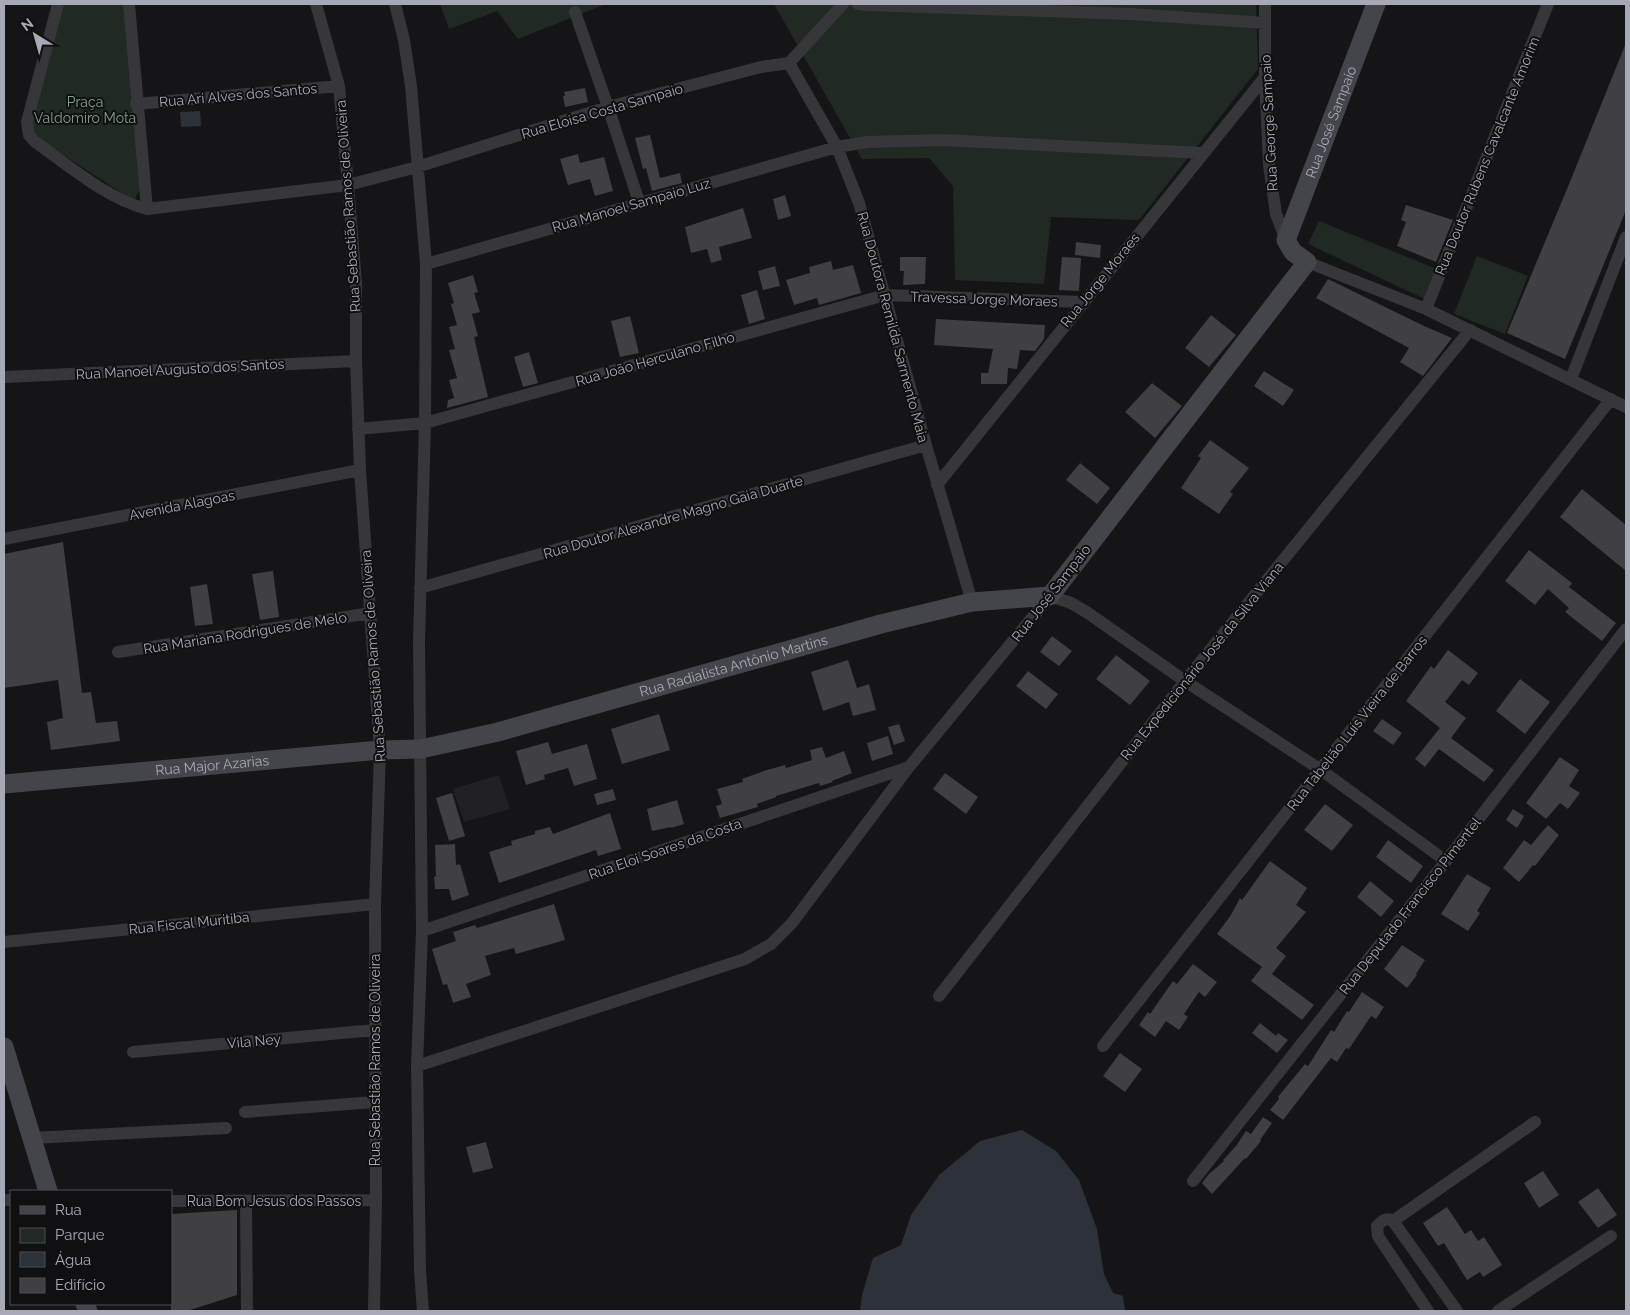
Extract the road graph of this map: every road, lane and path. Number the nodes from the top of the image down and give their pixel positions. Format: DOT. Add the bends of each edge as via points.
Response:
graph roads {
  1 [pos="58,4"];
  2 [pos="129,4"];
  3 [pos="316,4"];
  4 [pos="395,4"];
  5 [pos="843,4"];
  6 [pos="858,4"];
  7 [pos="1265,4"];
  8 [pos="1376,4"];
  9 [pos="1548,4"];
  10 [pos="1131,9"];
  11 [pos="575,12"];
  12 [pos="1265,23"];
  13 [pos="789,63"];
  14 [pos="1265,77"];
  15 [pos="339,86"];
  16 [pos="136,104"];
  17 [pos="608,107"];
  18 [pos="837,147"];
  19 [pos="1202,154"];
  20 [pos="418,167"];
  21 [pos="348,185"];
  22 [pos="639,202"];
  23 [pos="147,209"];
  24 [pos="1626,237"];
  25 [pos="1286,240"];
  26 [pos="1307,262"];
  27 [pos="426,264"];
  28 [pos="885,295"];
  29 [pos="1083,302"];
  30 [pos="1426,309"];
  31 [pos="1470,330"];
  32 [pos="356,361"];
  33 [pos="4,377"];
  34 [pos="1571,379"];
  35 [pos="1611,400"];
  36 [pos="1626,407"];
  37 [pos="425,423"];
  38 [pos="358,429"];
  39 [pos="926,446"];
  40 [pos="360,470"];
  41 [pos="937,485"];
  42 [pos="4,539"];
  43 [pos="420,588"];
  44 [pos="1050,596"];
  45 [pos="972,602"];
  46 [pos="371,614"];
  47 [pos="1626,629"];
  48 [pos="118,652"];
  49 [pos="1185,681"];
  50 [pos="421,749"];
  51 [pos="380,750"];
  52 [pos="909,767"];
  53 [pos="1321,770"];
  54 [pos="4,784"];
  55 [pos="1446,861"];
  56 [pos="375,904"];
  57 [pos="422,931"];
  58 [pos="4,942"];
  59 [pos="939,996"];
  60 [pos="375,1030"];
  61 [pos="1103,1046"];
  62 [pos="4,1047"];
  63 [pos="134,1052"];
  64 [pos="417,1066"];
  65 [pos="375,1102"];
  66 [pos="245,1112"];
  67 [pos="1535,1122"];
  68 [pos="226,1128"];
  69 [pos="32,1138"];
  70 [pos="1193,1181"];
  71 [pos="48,1190"];
  72 [pos="376,1200"];
  73 [pos="172,1201"];
  74 [pos="246,1201"];
  75 [pos="1393,1221"];
  76 [pos="1611,1236"];
  77 [pos="247,1311"];
  78 [pos="374,1311"];
  79 [pos="422,1311"];
  80 [pos="1428,1311"];
  81 [pos="1456,1311"];
  82 [pos="1498,1311"];
  1 -- 23 [label="street" via="28,122 29,135 103,189"];
  2 -- 16 [label="street"];
  3 -- 15 [label="street, Rua Sebastião Ramos de Oliveira"];
  4 -- 20 [label="street" via="411,86"];
  5 -- 13 [label="street"];
  6 -- 10 [label="street"];
  7 -- 12 [label="street, Rua George Sampaio"];
  8 -- 25 [label="street, Rua José Sampaio"];
  9 -- 30 [label="street, Rua Doutor Rubens Cavalcante Amorim"];
  10 -- 12 [label="street"];
  11 -- 17 [label="street"];
  12 -- 14 [label="street, Rua George Sampaio"];
  13 -- 17 [label="street, Rua Eloisa Costa Sampaio" via="761,67"];
  13 -- 18 [label="street, Rua Doutora Remilda Sarmento Maia"];
  14 -- 19 [label="street, Rua Jorge Moraes"];
  14 -- 25 [label="street, Rua George Sampaio" via="1269,166 1276,214"];
  15 -- 16 [label="street, Rua Ari Alves dos Santos"];
  15 -- 21 [label="street, Rua Sebastião Ramos de Oliveira"];
  16 -- 23 [label="street"];
  17 -- 20 [label="street, Rua Eloisa Costa Sampaio"];
  17 -- 22 [label="street"];
  18 -- 19 [label="street, Rua Manoel Sampaio Luz" via="867,142 942,140"];
  18 -- 22 [label="street, Rua Manoel Sampaio Luz"];
  18 -- 28 [label="street, Rua Doutora Remilda Sarmento Maia" via="859,203"];
  19 -- 29 [label="street, Rua Jorge Moraes"];
  20 -- 21 [label="street, Rua Eloisa Costa Sampaio"];
  20 -- 27 [label="street"];
  21 -- 23 [label="street, Rua Eloisa Costa Sampaio"];
  21 -- 32 [label="street, Rua Sebastião Ramos de Oliveira" via="356,283"];
  22 -- 27 [label="street, Rua Manoel Sampaio Luz"];
  24 -- 34 [label="street"];
  25 -- 26 [label="street" via="1293,252"];
  26 -- 30 [label="street"];
  26 -- 44 [label="street, Rua José Sampaio"];
  27 -- 37 [label="street"];
  28 -- 29 [label="street, Travessa Jorge Moraes"];
  28 -- 37 [label="street, Rua João Herculano Filho"];
  28 -- 39 [label="street, Rua Doutora Remilda Sarmento Maia"];
  29 -- 41 [label="street, Rua Jorge Moraes"];
  30 -- 31 [label="street"];
  31 -- 34 [label="street"];
  31 -- 49 [label="street, Rua Expedicionário José da Silva Viana"];
  32 -- 33 [label="street, Rua Manoel Augusto dos Santos"];
  32 -- 38 [label="street, Rua Sebastião Ramos de Oliveira"];
  34 -- 35 [label="street"];
  35 -- 36 [label="street"];
  35 -- 53 [label="street, Rua Tabelião Luís Vieira de Barros"];
  37 -- 38 [label="street, Rua João Herculano Filho"];
  37 -- 43 [label="street"];
  38 -- 40 [label="street, Rua Sebastião Ramos de Oliveira"];
  39 -- 41 [label="street, Rua Doutora Remilda Sarmento Maia"];
  39 -- 43 [label="street, Rua Doutor Alexandre Magno Gaia Duarte"];
  40 -- 42 [label="street, Avenida Alagoas"];
  40 -- 46 [label="street, Rua Sebastião Ramos de Oliveira"];
  41 -- 45 [label="street, Rua Doutora Remilda Sarmento Maia"];
  43 -- 50 [label="street"];
  44 -- 45 [label="street, Rua Radialista Antônio Martins"];
  44 -- 49 [label="street" via="1072,603 1088,613"];
  44 -- 52 [label="street, Rua José Sampaio"];
  45 -- 50 [label="street, Rua Radialista Antônio Martins" via="881,624 498,732"];
  46 -- 48 [label="street, Rua Mariana Rodrigues de Melo"];
  46 -- 51 [label="street, Rua Sebastião Ramos de Oliveira"];
  47 -- 55 [label="street, Rua Deputado Francisco Pimentel"];
  49 -- 53 [label="street"];
  49 -- 59 [label="street, Rua Expedicionário José da Silva Viana"];
  50 -- 51 [label="street, Rua Major Azarias"];
  50 -- 57 [label="street"];
  51 -- 54 [label="street, Rua Major Azarias"];
  51 -- 56 [label="street, Rua Sebastião Ramos de Oliveira"];
  52 -- 57 [label="street, Rua Eloi Soares da Costa"];
  52 -- 64 [label="street, Rua José Sampaio" via="792,923 771,944 745,959"];
  53 -- 55 [label="street"];
  53 -- 61 [label="street, Rua Tabelião Luís Vieira de Barros"];
  55 -- 70 [label="street, Rua Deputado Francisco Pimentel"];
  56 -- 58 [label="street, Rua Fiscal Muritiba"];
  56 -- 60 [label="street, Rua Sebastião Ramos de Oliveira"];
  57 -- 64 [label="street"];
  60 -- 63 [label="street, Vila Ney"];
  60 -- 65 [label="street, Rua Sebastião Ramos de Oliveira"];
  62 -- 69 [label="street"];
  64 -- 79 [label="street"];
  65 -- 66 [label="street"];
  65 -- 72 [label="street, Rua Sebastião Ramos de Oliveira"];
  67 -- 75 [label="street"];
  68 -- 69 [label="street"];
  69 -- 71 [label="street"];
  72 -- 74 [label="street, Rua Bom Jesus dos Passos"];
  72 -- 78 [label="street, Rua Sebastião Ramos de Oliveira"];
  73 -- 74 [label="street, Rua Bom Jesus dos Passos"];
  74 -- 77 [label="street"];
  75 -- 80 [label="street" via="1383,1220 1377,1226 1378,1236"];
  75 -- 81 [label="street"];
  76 -- 82 [label="street"];
}
